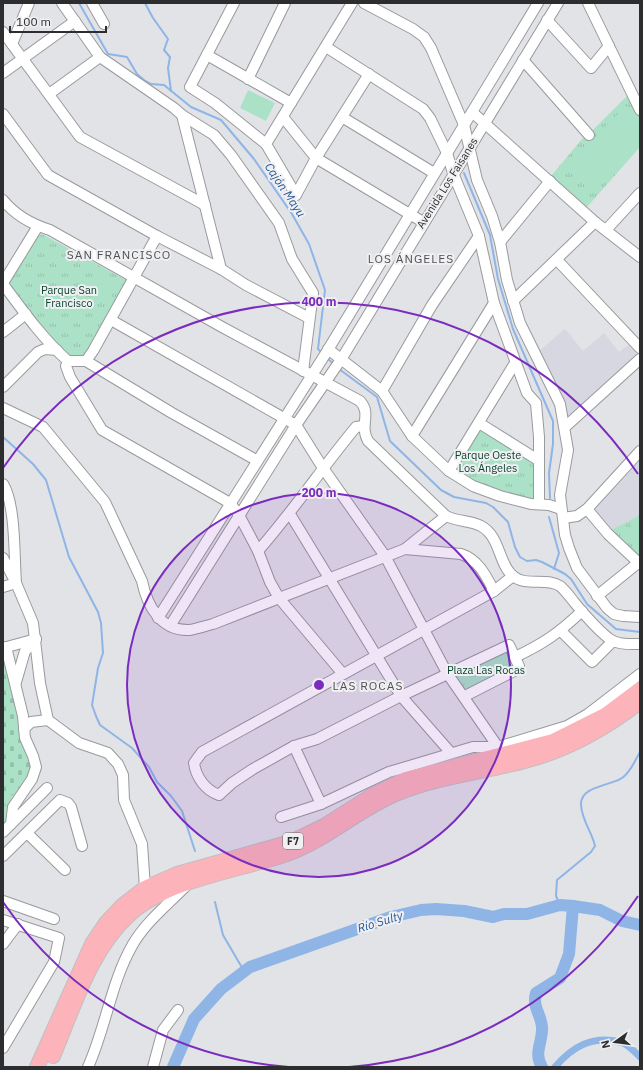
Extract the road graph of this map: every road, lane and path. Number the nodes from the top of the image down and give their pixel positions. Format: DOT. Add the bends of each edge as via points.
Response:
graph roads {
  1 [pos="29,3"];
  2 [pos="62,3"];
  3 [pos="92,3"];
  4 [pos="234,3"];
  5 [pos="285,3"];
  6 [pos="352,3"];
  7 [pos="364,3"];
  8 [pos="538,3"];
  9 [pos="558,3"];
  10 [pos="588,3"];
  11 [pos="547,20"];
  12 [pos="75,21"];
  13 [pos="104,24"];
  14 [pos="3,32"];
  15 [pos="12,44"];
  16 [pos="609,46"];
  17 [pos="326,47"];
  18 [pos="207,55"];
  19 [pos="100,57"];
  20 [pos="23,59"];
  21 [pos="523,60"];
  22 [pos="3,73"];
  23 [pos="369,74"];
  24 [pos="248,79"];
  25 [pos="49,94"];
  26 [pos="291,104"];
  27 [pos="640,110"];
  28 [pos="472,112"];
  29 [pos="3,114"];
  30 [pos="182,116"];
  31 [pos="283,117"];
  32 [pos="342,117"];
  33 [pos="484,123"];
  34 [pos="464,125"];
  35 [pos="589,135"];
  36 [pos="266,144"];
  37 [pos="468,149"];
  38 [pos="447,153"];
  39 [pos="316,158"];
  40 [pos="434,173"];
  41 [pos="453,173"];
  42 [pos="550,181"];
  43 [pos="640,193"];
  44 [pos="3,200"];
  45 [pos="205,205"];
  46 [pos="409,214"];
  47 [pos="423,222"];
  48 [pos="595,222"];
  49 [pos="38,226"];
  50 [pos="606,230"];
  51 [pos="157,236"];
  52 [pos="479,236"];
  53 [pos="500,242"];
  54 [pos="640,256"];
  55 [pos="557,260"];
  56 [pos="221,269"];
  57 [pos="134,278"];
  58 [pos="3,284"];
  59 [pos="513,301"];
  60 [pos="494,303"];
  61 [pos="26,314"];
  62 [pos="309,318"];
  63 [pos="111,320"];
  64 [pos="3,332"];
  65 [pos="640,348"];
  66 [pos="57,350"];
  67 [pos="325,353"];
  68 [pos="640,359"];
  69 [pos="68,361"];
  70 [pos="86,361"];
  71 [pos="338,363"];
  72 [pos="515,364"];
  73 [pos="307,373"];
  74 [pos="324,382"];
  75 [pos="3,387"];
  76 [pos="382,391"];
  77 [pos="3,408"];
  78 [pos="284,418"];
  79 [pos="479,423"];
  80 [pos="296,425"];
  81 [pos="363,426"];
  82 [pos="565,427"];
  83 [pos="412,436"];
  84 [pos="640,451"];
  85 [pos="256,460"];
  86 [pos="538,460"];
  87 [pos="323,468"];
  88 [pos="449,471"];
  89 [pos="3,484"];
  90 [pos="230,503"];
  91 [pos="539,504"];
  92 [pos="587,509"];
  93 [pos="562,513"];
  94 [pos="290,514"];
  95 [pos="239,516"];
  96 [pos="446,516"];
  97 [pos="405,549"];
  98 [pos="258,551"];
  99 [pos="385,556"];
  100 [pos="3,558"];
  101 [pos="639,564"];
  102 [pos="513,576"];
  103 [pos="329,578"];
  104 [pos="16,583"];
  105 [pos="3,587"];
  106 [pos="494,591"];
  107 [pos="597,596"];
  108 [pos="278,598"];
  109 [pos="582,611"];
  110 [pos="640,617"];
  111 [pos="158,618"];
  112 [pos="170,626"];
  113 [pos="424,630"];
  114 [pos="561,631"];
  115 [pos="36,639"];
  116 [pos="613,641"];
  117 [pos="640,644"];
  118 [pos="5,648"];
  119 [pos="377,656"];
  120 [pos="515,657"];
  121 [pos="447,673"];
  122 [pos="344,674"];
  123 [pos="640,674"];
  124 [pos="15,686"];
  125 [pos="640,688"];
  126 [pos="401,696"];
  127 [pos="465,696"];
  128 [pos="640,702"];
  129 [pos="48,720"];
  130 [pos="24,729"];
  131 [pos="294,746"];
  132 [pos="498,747"];
  133 [pos="452,753"];
  134 [pos="47,788"];
  135 [pos="321,804"];
  136 [pos="281,818"];
  137 [pos="11,824"];
  138 [pos="3,832"];
  139 [pos="27,833"];
  140 [pos="82,846"];
  141 [pos="3,856"];
  142 [pos="65,870"];
  143 [pos="188,883"];
  144 [pos="145,888"];
  145 [pos="3,901"];
  146 [pos="54,919"];
  147 [pos="3,920"];
  148 [pos="18,924"];
  149 [pos="3,944"];
  150 [pos="178,1010"];
  151 [pos="3,1048"];
  152 [pos="37,1067"];
  153 [pos="48,1067"];
  154 [pos="88,1067"];
  155 [pos="152,1067"];
  1 -- 15 [label="street"];
  2 -- 12 [label="street"];
  3 -- 13 [label="street"];
  4 -- 18 [label="street"];
  5 -- 24 [label="street"];
  6 -- 17 [label="street"];
  7 -- 34 [label="street" via="424,37"];
  8 -- 28 [label="street, Avenida Los Faisanes"];
  9 -- 11 [label="street, Avenida Los Faisanes"];
  10 -- 16 [label="street"];
  11 -- 16 [label="street" via="591,68"];
  11 -- 21 [label="street, Avenida Los Faisanes"];
  12 -- 19 [label="street"];
  12 -- 20 [label="street"];
  14 -- 15 [label="street"];
  15 -- 20 [label="street"];
  16 -- 27 [label="street"];
  17 -- 23 [label="street"];
  17 -- 26 [label="street"];
  18 -- 24 [label="street"];
  18 -- 36 [label="street" via="190,87 215,103"];
  19 -- 25 [label="street"];
  19 -- 30 [label="street"];
  20 -- 22 [label="street"];
  20 -- 25 [label="street"];
  21 -- 33 [label="street, Avenida Los Faisanes"];
  21 -- 35 [label="street"];
  23 -- 32 [label="street"];
  23 -- 38 [label="street" via="423,109"];
  24 -- 26 [label="street"];
  25 -- 45 [label="street" via="80,137"];
  26 -- 31 [label="street"];
  28 -- 33 [label="street"];
  28 -- 34 [label="street, Avenida Los Faisanes"];
  29 -- 51 [label="street" via="48,175"];
  30 -- 45 [label="street"];
  30 -- 62 [label="street" via="214,135 279,223 292,259 313,293"];
  31 -- 36 [label="street"];
  31 -- 39 [label="street"];
  32 -- 39 [label="street"];
  32 -- 40 [label="street"];
  33 -- 37 [label="street, Avenida Los Faisanes"];
  33 -- 42 [label="street"];
  34 -- 37 [label="street"];
  34 -- 38 [label="street, Avenida Los Faisanes"];
  36 -- 39 [label="street" via="296,195"];
  37 -- 41 [label="street, Avenida Los Faisanes"];
  37 -- 53 [label="street"];
  38 -- 40 [label="street, Avenida Los Faisanes"];
  38 -- 41 [label="street"];
  39 -- 46 [label="street"];
  40 -- 46 [label="street, Avenida Los Faisanes"];
  41 -- 47 [label="street, Avenida Los Faisanes"];
  41 -- 52 [label="street"];
  42 -- 48 [label="street"];
  42 -- 53 [label="street"];
  43 -- 50 [label="street"];
  44 -- 49 [label="street" via="17,215"];
  45 -- 56 [label="street"];
  46 -- 47 [label="street"];
  46 -- 67 [label="street, Avenida Los Faisanes"];
  47 -- 71 [label="street, Avenida Los Faisanes"];
  48 -- 50 [label="street"];
  48 -- 55 [label="street"];
  49 -- 57 [label="street" via="50,230"];
  49 -- 58 [label="street"];
  50 -- 54 [label="street"];
  51 -- 56 [label="street"];
  51 -- 57 [label="street"];
  52 -- 60 [label="street"];
  52 -- 76 [label="street" via="432,305"];
  53 -- 59 [label="street"];
  55 -- 59 [label="street"];
  55 -- 65 [label="street"];
  56 -- 62 [label="street"];
  57 -- 63 [label="street"];
  57 -- 73 [label="street"];
  58 -- 61 [label="street"];
  59 -- 82 [label="street" via="520,323 560,404"];
  60 -- 72 [label="street"];
  60 -- 83 [label="street"];
  61 -- 64 [label="street"];
  61 -- 66 [label="street"];
  62 -- 73 [label="street"];
  63 -- 70 [label="street" via="94,352"];
  63 -- 78 [label="street"];
  66 -- 69 [label="street"];
  66 -- 75 [label="street" via="45,349 38,352"];
  67 -- 71 [label="street"];
  67 -- 73 [label="street, Avenida Los Faisanes"];
  68 -- 82 [label="street"];
  69 -- 70 [label="street"];
  69 -- 90 [label="street" via="66,366 70,377 102,430"];
  70 -- 85 [label="street"];
  71 -- 74 [label="street, Avenida Los Faisanes"];
  71 -- 76 [label="street"];
  72 -- 79 [label="street"];
  72 -- 86 [label="street" via="527,393 536,403"];
  73 -- 74 [label="street"];
  73 -- 78 [label="street, Avenida Los Faisanes"];
  74 -- 80 [label="street, Avenida Los Faisanes"];
  74 -- 81 [label="street" via="360,401 366,412"];
  76 -- 83 [label="street"];
  77 -- 111 [label="street" via="43,427 105,502 142,581 151,608"];
  78 -- 80 [label="street"];
  78 -- 85 [label="street, Avenida Los Faisanes"];
  79 -- 86 [label="street"];
  79 -- 88 [label="street"];
  80 -- 87 [label="street"];
  80 -- 95 [label="street, Avenida Los Faisanes"];
  81 -- 87 [label="street" via="356,427"];
  81 -- 96 [label="street" via="368,441"];
  82 -- 93 [label="street" via="568,450 560,495"];
  83 -- 88 [label="street"];
  84 -- 92 [label="street"];
  85 -- 90 [label="street, Avenida Los Faisanes"];
  86 -- 91 [label="street"];
  87 -- 94 [label="street"];
  87 -- 99 [label="street"];
  88 -- 91 [label="street" via="473,486 500,496"];
  89 -- 104 [label="street" via="11,509"];
  90 -- 95 [label="street"];
  90 -- 111 [label="street, Avenida Los Faisanes"];
  91 -- 93 [label="street"];
  92 -- 93 [label="street" via="577,516"];
  92 -- 101 [label="street"];
  93 -- 107 [label="street" via="569,548 577,568"];
  94 -- 98 [label="street"];
  94 -- 103 [label="street"];
  95 -- 98 [label="street"];
  95 -- 112 [label="street, Avenida Los Faisanes"];
  96 -- 97 [label="street"];
  96 -- 102 [label="street" via="458,521 472,522 488,531"];
  97 -- 99 [label="street"];
  97 -- 106 [label="street" via="469,557 477,563"];
  98 -- 108 [label="street"];
  99 -- 103 [label="street"];
  99 -- 113 [label="street"];
  100 -- 104 [label="street"];
  101 -- 107 [label="street"];
  102 -- 106 [label="street"];
  102 -- 109 [label="street" via="521,581 554,583"];
  103 -- 108 [label="street"];
  103 -- 119 [label="street"];
  104 -- 105 [label="street"];
  104 -- 115 [label="street"];
  106 -- 113 [label="street"];
  107 -- 110 [label="street" via="614,614"];
  108 -- 112 [label="street" via="213,624 189,630"];
  108 -- 122 [label="street"];
  109 -- 114 [label="street"];
  109 -- 116 [label="street"];
  111 -- 112 [label="street"];
  113 -- 119 [label="street"];
  113 -- 121 [label="street"];
  114 -- 116 [label="street" via="592,662"];
  114 -- 120 [label="street"];
  115 -- 118 [label="street"];
  115 -- 124 [label="street" via="25,652"];
  115 -- 129 [label="street" via="40,682"];
  116 -- 117 [label="street"];
  118 -- 124 [label="street"];
  119 -- 122 [label="street"];
  119 -- 126 [label="street"];
  120 -- 121 [label="street" via="509,645"];
  120 -- 127 [label="street" via="518,669"];
  121 -- 126 [label="street"];
  121 -- 127 [label="street"];
  122 -- 131 [label="street" via="202,752 194,763 196,772 211,792 220,795 253,769"];
  123 -- 132 [label="street" via="588,714 567,726"];
  124 -- 130 [label="street"];
  125 -- 144 [label="highway, F7" via="605,715 553,741 406,779 372,795 291,842 177,874"];
  126 -- 131 [label="street" via="317,739"];
  126 -- 133 [label="street"];
  127 -- 132 [label="street"];
  128 -- 143 [label="highway, F7" via="614,721 562,749 398,793 312,845 283,856"];
  129 -- 130 [label="street" via="31,722"];
  129 -- 144 [label="street" via="79,743 108,753 118,764 123,775 124,800 142,844"];
  130 -- 137 [label="street" via="24,738 36,767 32,780 13,807"];
  131 -- 135 [label="street"];
  132 -- 133 [label="street" via="473,747"];
  133 -- 135 [label="street" via="389,772"];
  134 -- 137 [label="street"];
  135 -- 136 [label="street"];
  137 -- 138 [label="street"];
  139 -- 140 [label="street" via="60,800 71,807"];
  139 -- 141 [label="street"];
  139 -- 142 [label="street"];
  143 -- 153 [label="highway, F7" via="163,892 146,902 114,931 88,974"];
  143 -- 154 [label="street" via="146,926 133,944 112,994"];
  144 -- 152 [label="highway, F7" via="123,905 106,923 92,944"];
  145 -- 146 [label="street"];
  147 -- 148 [label="street"];
  148 -- 149 [label="street"];
  148 -- 151 [label="street" via="60,938 54,962"];
  150 -- 155 [label="street" via="163,1030"];
}
